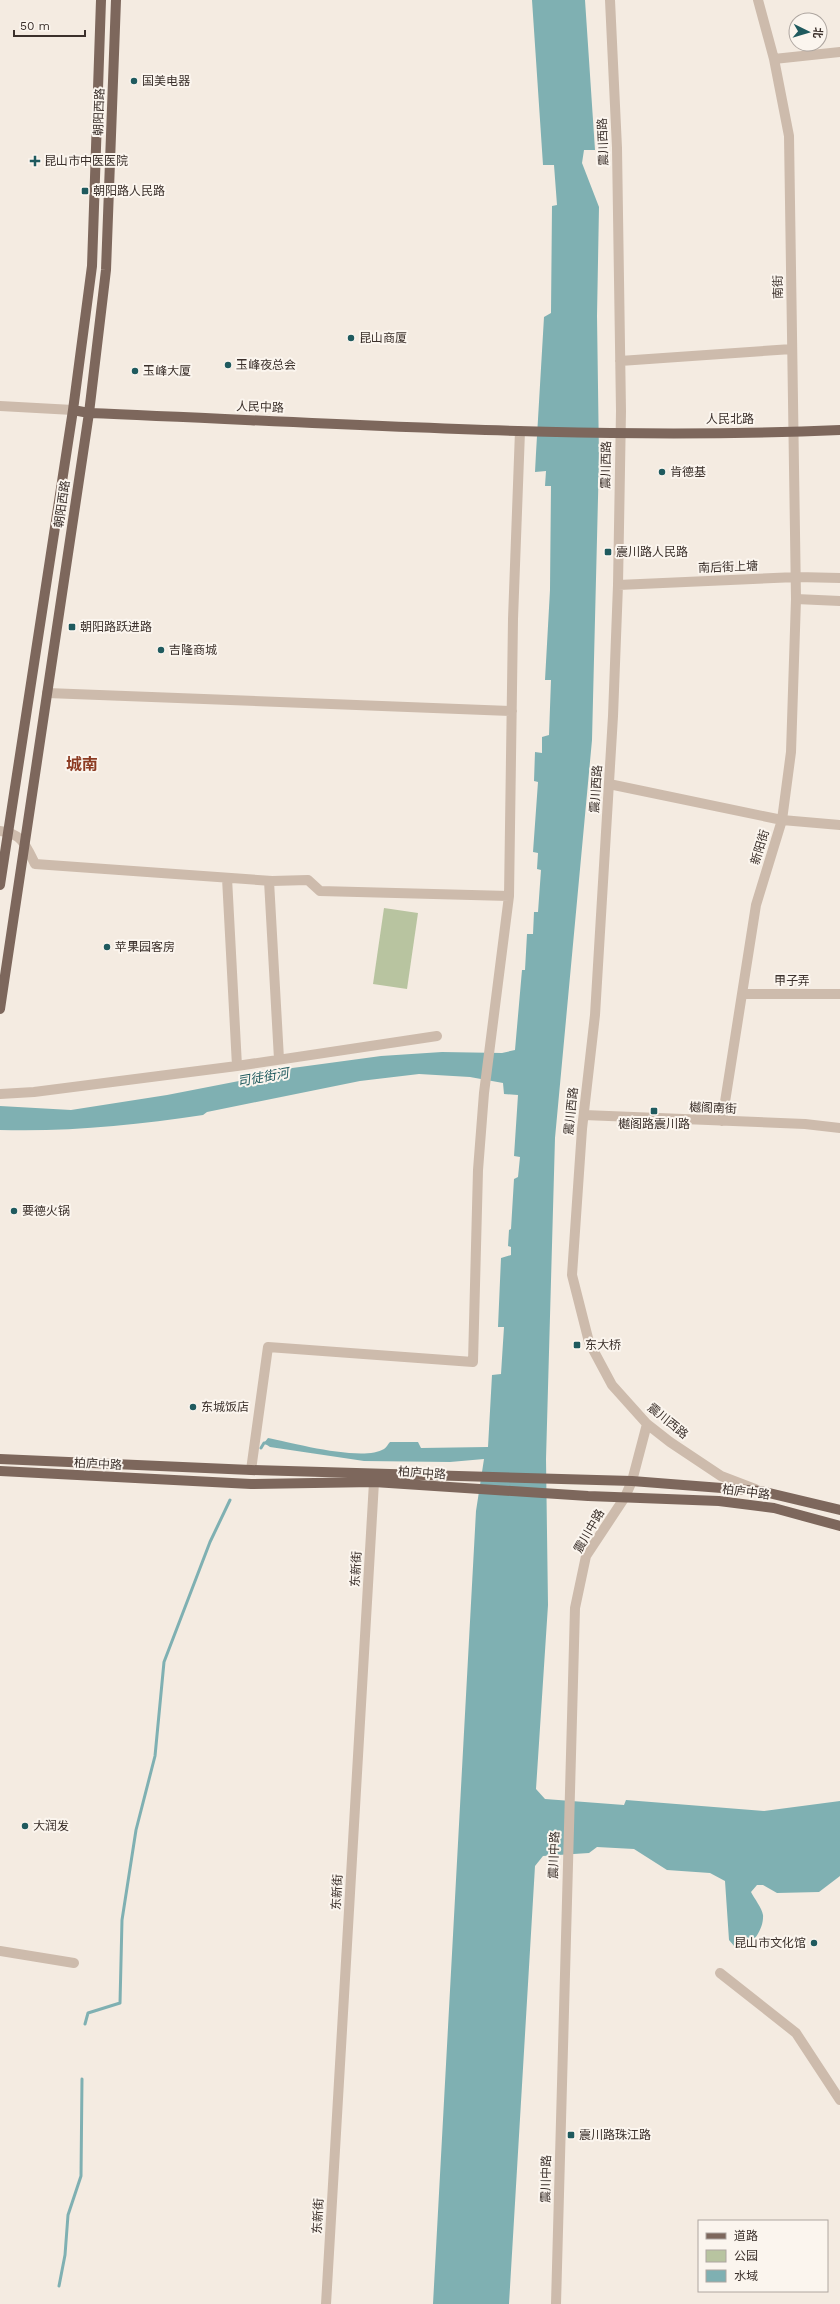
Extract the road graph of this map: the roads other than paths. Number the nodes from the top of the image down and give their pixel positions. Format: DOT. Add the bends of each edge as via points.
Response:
graph roads {
  1 [pos="101,0"];
  2 [pos="116,0"];
  3 [pos="610,0"];
  4 [pos="758,0"];
  5 [pos="840,52"];
  6 [pos="774,59"];
  7 [pos="792,349"];
  8 [pos="620,361"];
  9 [pos="0,406"];
  10 [pos="73,410"];
  11 [pos="89,412"];
  12 [pos="840,430"];
  13 [pos="520,431"];
  14 [pos="620,432"];
  15 [pos="794,432"];
  16 [pos="797,577"];
  17 [pos="840,578"];
  18 [pos="618,585"];
  19 [pos="796,599"];
  20 [pos="840,601"];
  21 [pos="47,693"];
  22 [pos="512,711"];
  23 [pos="609,784"];
  24 [pos="782,820"];
  25 [pos="840,825"];
  26 [pos="4,831"];
  27 [pos="24,841"];
  28 [pos="227,878"];
  29 [pos="268,881"];
  30 [pos="0,885"];
  31 [pos="509,896"];
  32 [pos="743,994"];
  33 [pos="840,994"];
  34 [pos="0,1009"];
  35 [pos="437,1036"];
  36 [pos="279,1060"];
  37 [pos="237,1066"];
  38 [pos="0,1094"];
  39 [pos="584,1115"];
  40 [pos="722,1121"];
  41 [pos="840,1128"];
  42 [pos="647,1424"];
  43 [pos="0,1459"];
  44 [pos="252,1470"];
  45 [pos="0,1472"];
  46 [pos="632,1481"];
  47 [pos="374,1482"];
  48 [pos="760,1491"];
  49 [pos="625,1496"];
  50 [pos="840,1510"];
  51 [pos="840,1526"];
  52 [pos="0,1951"];
  53 [pos="74,1963"];
  54 [pos="720,1973"];
  55 [pos="840,2100"];
  56 [pos="326,2304"];
  57 [pos="556,2304"];
  1 -- 10 [label="main road, 朝阳西路" via="92,266"];
  2 -- 11 [label="main road, 朝阳西路" via="106,270"];
  3 -- 8 [label="street, 震川西路" via="617,148"];
  4 -- 6 [label="street, 南街"];
  5 -- 6 [label="street"];
  6 -- 7 [label="street, 南街" via="789,136"];
  7 -- 8 [label="street"];
  7 -- 15 [label="street, 南街"];
  8 -- 14 [label="street, 震川西路"];
  9 -- 10 [label="street, 人民中路"];
  10 -- 11 [label="main road, 人民中路"];
  10 -- 26 [label="main road, 朝阳西路"];
  11 -- 13 [label="main road, 人民中路"];
  11 -- 21 [label="main road, 朝阳西路"];
  12 -- 15 [label="main road, 人民北路"];
  13 -- 14 [label="main road, 人民中路"];
  13 -- 22 [label="street"];
  14 -- 15 [label="main road, 人民北路"];
  14 -- 18 [label="street, 震川西路"];
  15 -- 16 [label="street, 南街"];
  16 -- 17 [label="street, 南后街上塘"];
  16 -- 18 [label="street, 南后街上塘"];
  16 -- 19 [label="street, 新阳街"];
  18 -- 23 [label="street, 震川西路"];
  19 -- 20 [label="street"];
  19 -- 24 [label="street, 新阳街" via="790,752"];
  21 -- 22 [label="street"];
  21 -- 27 [label="main road, 朝阳西路"];
  22 -- 31 [label="street"];
  23 -- 24 [label="street"];
  23 -- 39 [label="street, 震川西路" via="595,1015"];
  24 -- 25 [label="street"];
  24 -- 32 [label="street, 新阳街" via="756,905"];
  26 -- 27 [label="street"];
  26 -- 30 [label="main road, 朝阳西路"];
  27 -- 28 [label="street" via="35,864"];
  27 -- 34 [label="main road, 朝阳西路"];
  28 -- 29 [label="street"];
  28 -- 37 [label="street"];
  29 -- 31 [label="street" via="308,880 320,891"];
  29 -- 36 [label="street"];
  31 -- 44 [label="street" via="484,1093 478,1170 473,1362 268,1347"];
  32 -- 33 [label="street, 甲子弄"];
  32 -- 40 [label="street, 新阳街"];
  35 -- 36 [label="street"];
  36 -- 37 [label="street"];
  37 -- 38 [label="street" via="34,1092"];
  39 -- 40 [label="street, 樾阁南街"];
  39 -- 42 [label="street, 震川西路" via="572,1275 589,1342 612,1385"];
  40 -- 41 [label="street, 樾阁南街"];
  42 -- 46 [label="street, 震川中路"];
  42 -- 48 [label="street, 震川西路" via="721,1476"];
  43 -- 44 [label="main road, 柏庐中路"];
  44 -- 46 [label="main road, 柏庐中路"];
  45 -- 47 [label="main road, 柏庐中路" via="251,1484"];
  46 -- 48 [label="main road, 柏庐中路"];
  46 -- 49 [label="street, 震川中路"];
  47 -- 49 [label="main road, 柏庐中路" via="588,1496"];
  47 -- 56 [label="street, 东新街"];
  48 -- 50 [label="main road, 柏庐中路"];
  49 -- 51 [label="main road, 柏庐中路" via="749,1503"];
  49 -- 57 [label="street, 震川中路" via="586,1556 575,1608"];
  52 -- 53 [label="street"];
  54 -- 55 [label="street" via="796,2033"];
}
